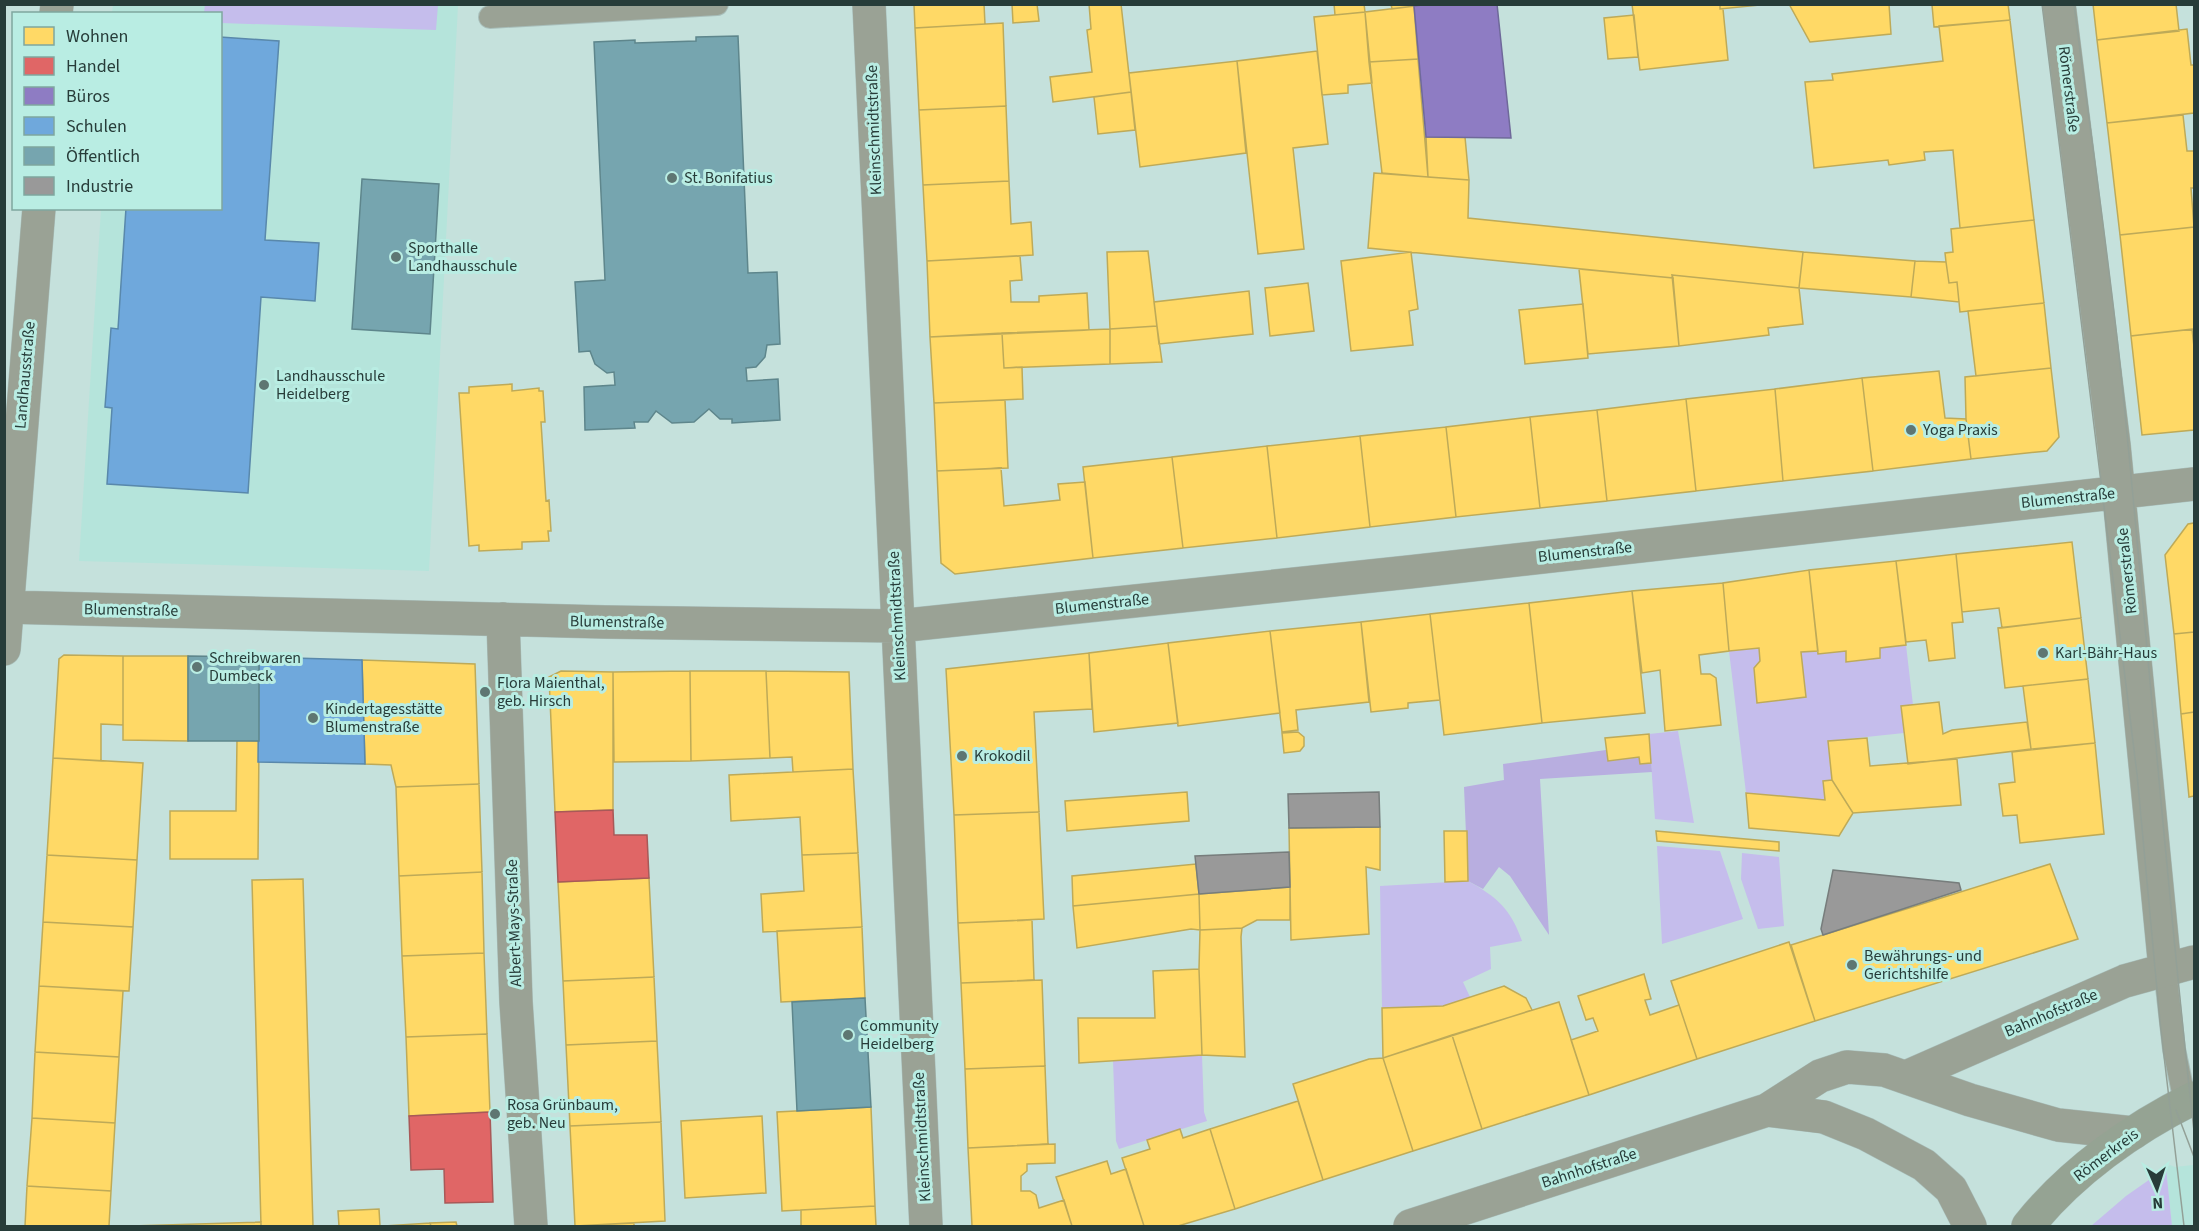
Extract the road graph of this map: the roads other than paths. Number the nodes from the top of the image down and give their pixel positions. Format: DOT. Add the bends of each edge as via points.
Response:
graph roads {
  1 [pos="717,4"];
  2 [pos="869,4"];
  3 [pos="2059,4"];
  4 [pos="490,16"];
  5 [pos="39,210"];
  6 [pos="2194,484"];
  7 [pos="2119,492"];
  8 [pos="6,607"];
  9 [pos="503,619"];
  10 [pos="898,626"];
  11 [pos="4,649"];
  12 [pos="2180,965"];
  13 [pos="1906,1077"];
  14 [pos="2190,1100"];
  15 [pos="1767,1110"];
  16 [pos="2133,1133"];
  17 [pos="531,1227"];
  18 [pos="926,1227"];
  19 [pos="1410,1227"];
  20 [pos="1970,1227"];
  21 [pos="2028,1227"];
  1 -- 4 [label="lane"];
  2 -- 10 [label="street, Kleinschmidtstraße"];
  3 -- 7 [label="street, Römerstraße"];
  5 -- 8 [label="street, Landhausstraße"];
  6 -- 7 [label="street, Blumenstraße"];
  7 -- 10 [label="street, Blumenstraße"];
  7 -- 12 [label="street, Römerstraße"];
  8 -- 9 [label="street, Blumenstraße"];
  8 -- 11 [label="street, Landhausstraße"];
  9 -- 10 [label="street, Blumenstraße"];
  9 -- 17 [label="street, Albert-Mays-Straße" via="516,1002"];
  10 -- 18 [label="street, Kleinschmidtstraße"];
  12 -- 13 [label="street, Bahnhofstraße" via="2125,981"];
  12 -- 14 [label="lane, Römerstraße" via="2174,1048"];
  13 -- 15 [label="street, Bahnhofstraße" via="1884,1070 1847,1067 1820,1076"];
  13 -- 16 [label="street, Bahnhofstraße" via="2058,1125"];
  14 -- 16 [label="main road, Römerkreis"];
  15 -- 19 [label="street, Bahnhofstraße"];
  15 -- 20 [label="street, Bahnhofstraße" via="1824,1117 1918,1161 1951,1189"];
  16 -- 21 [label="main road, Römerkreis" via="2060,1191"];
}
